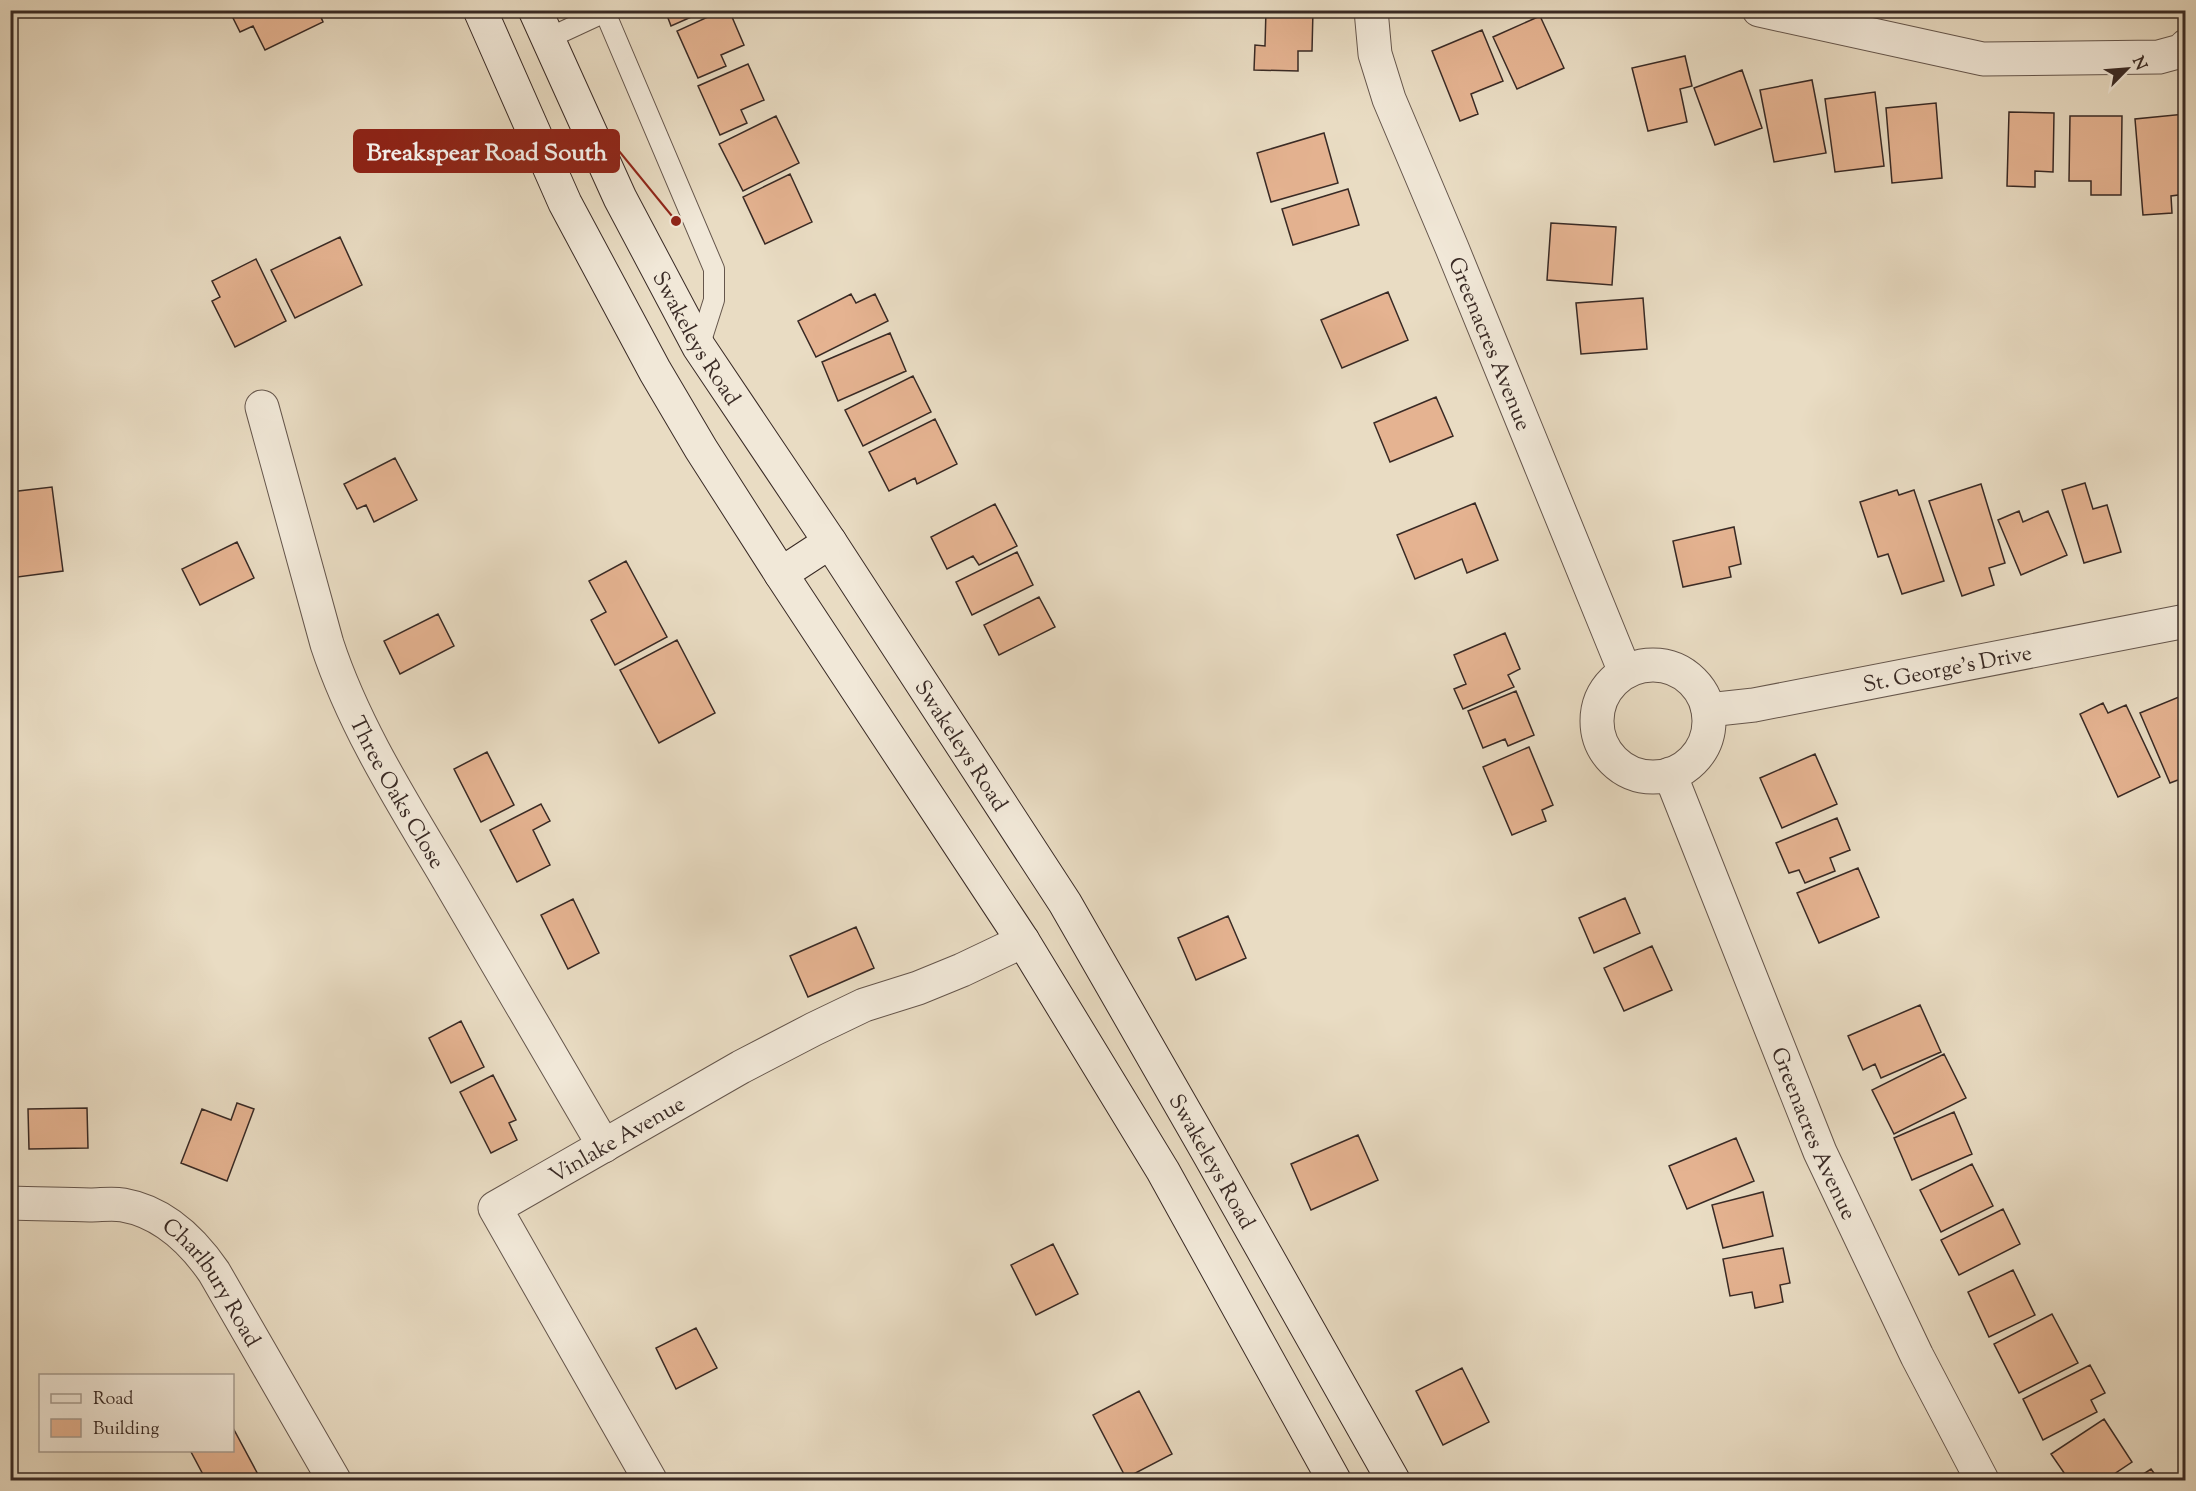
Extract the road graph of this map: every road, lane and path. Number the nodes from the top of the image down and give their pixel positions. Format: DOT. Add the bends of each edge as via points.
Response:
graph roads {
  1 [pos="480,10"];
  2 [pos="1371,10"];
  3 [pos="1759,10"];
  4 [pos="605,11"];
  5 [pos="542,24"];
  6 [pos="2186,46"];
  7 [pos="699,347"];
  8 [pos="262,407"];
  9 [pos="830,542"];
  10 [pos="782,574"];
  11 [pos="2186,621"];
  12 [pos="1624,672"];
  13 [pos="1708,710"];
  14 [pos="1670,774"];
  15 [pos="1023,941"];
  16 [pos="604,1146"];
  17 [pos="10,1203"];
  18 [pos="334,1480"];
  19 [pos="650,1480"];
  20 [pos="1335,1480"];
  21 [pos="1393,1480"];
  22 [pos="1982,1480"];
  1 -- 10 [label="street" via="565,203 608,286 701,449"];
  2 -- 12 [label="street, Greenacres Avenue" via="1375,54 1389,99"];
  3 -- 6 [label="street" via="1983,58 2159,57"];
  4 -- 5 [label="lane"];
  4 -- 7 [label="lane" via="714,269 714,300"];
  5 -- 7 [label="street, Swakeleys Road" via="620,198"];
  7 -- 9 [label="street, Swakeleys Road"];
  8 -- 16 [label="street, Three Oaks Close" via="327,644 352,710"];
  9 -- 10 [label="street"];
  9 -- 21 [label="street, Swakeleys Road" via="1065,903"];
  10 -- 15 [label="street"];
  11 -- 13 [label="street, St. George's Drive" via="1754,705"];
  12 -- 13 [label="street" via="1646,665 1669,667 1695,683"];
  12 -- 14 [label="street" via="1602,696 1597,711 1601,743 1622,768 1637,775"];
  13 -- 14 [label="street" via="1704,743 1696,757"];
  14 -- 22 [label="street, Greenacres Avenue" via="1820,1152 1917,1356"];
  15 -- 16 [label="street, Vinlake Avenue" via="962,970 864,1005 814,1029"];
  15 -- 20 [label="street" via="1164,1171"];
  16 -- 19 [label="street, Vinlake Avenue" via="495,1208"];
  17 -- 18 [label="street, Charlbury Road" via="122,1204 162,1220 183,1234 214,1272"];
}
